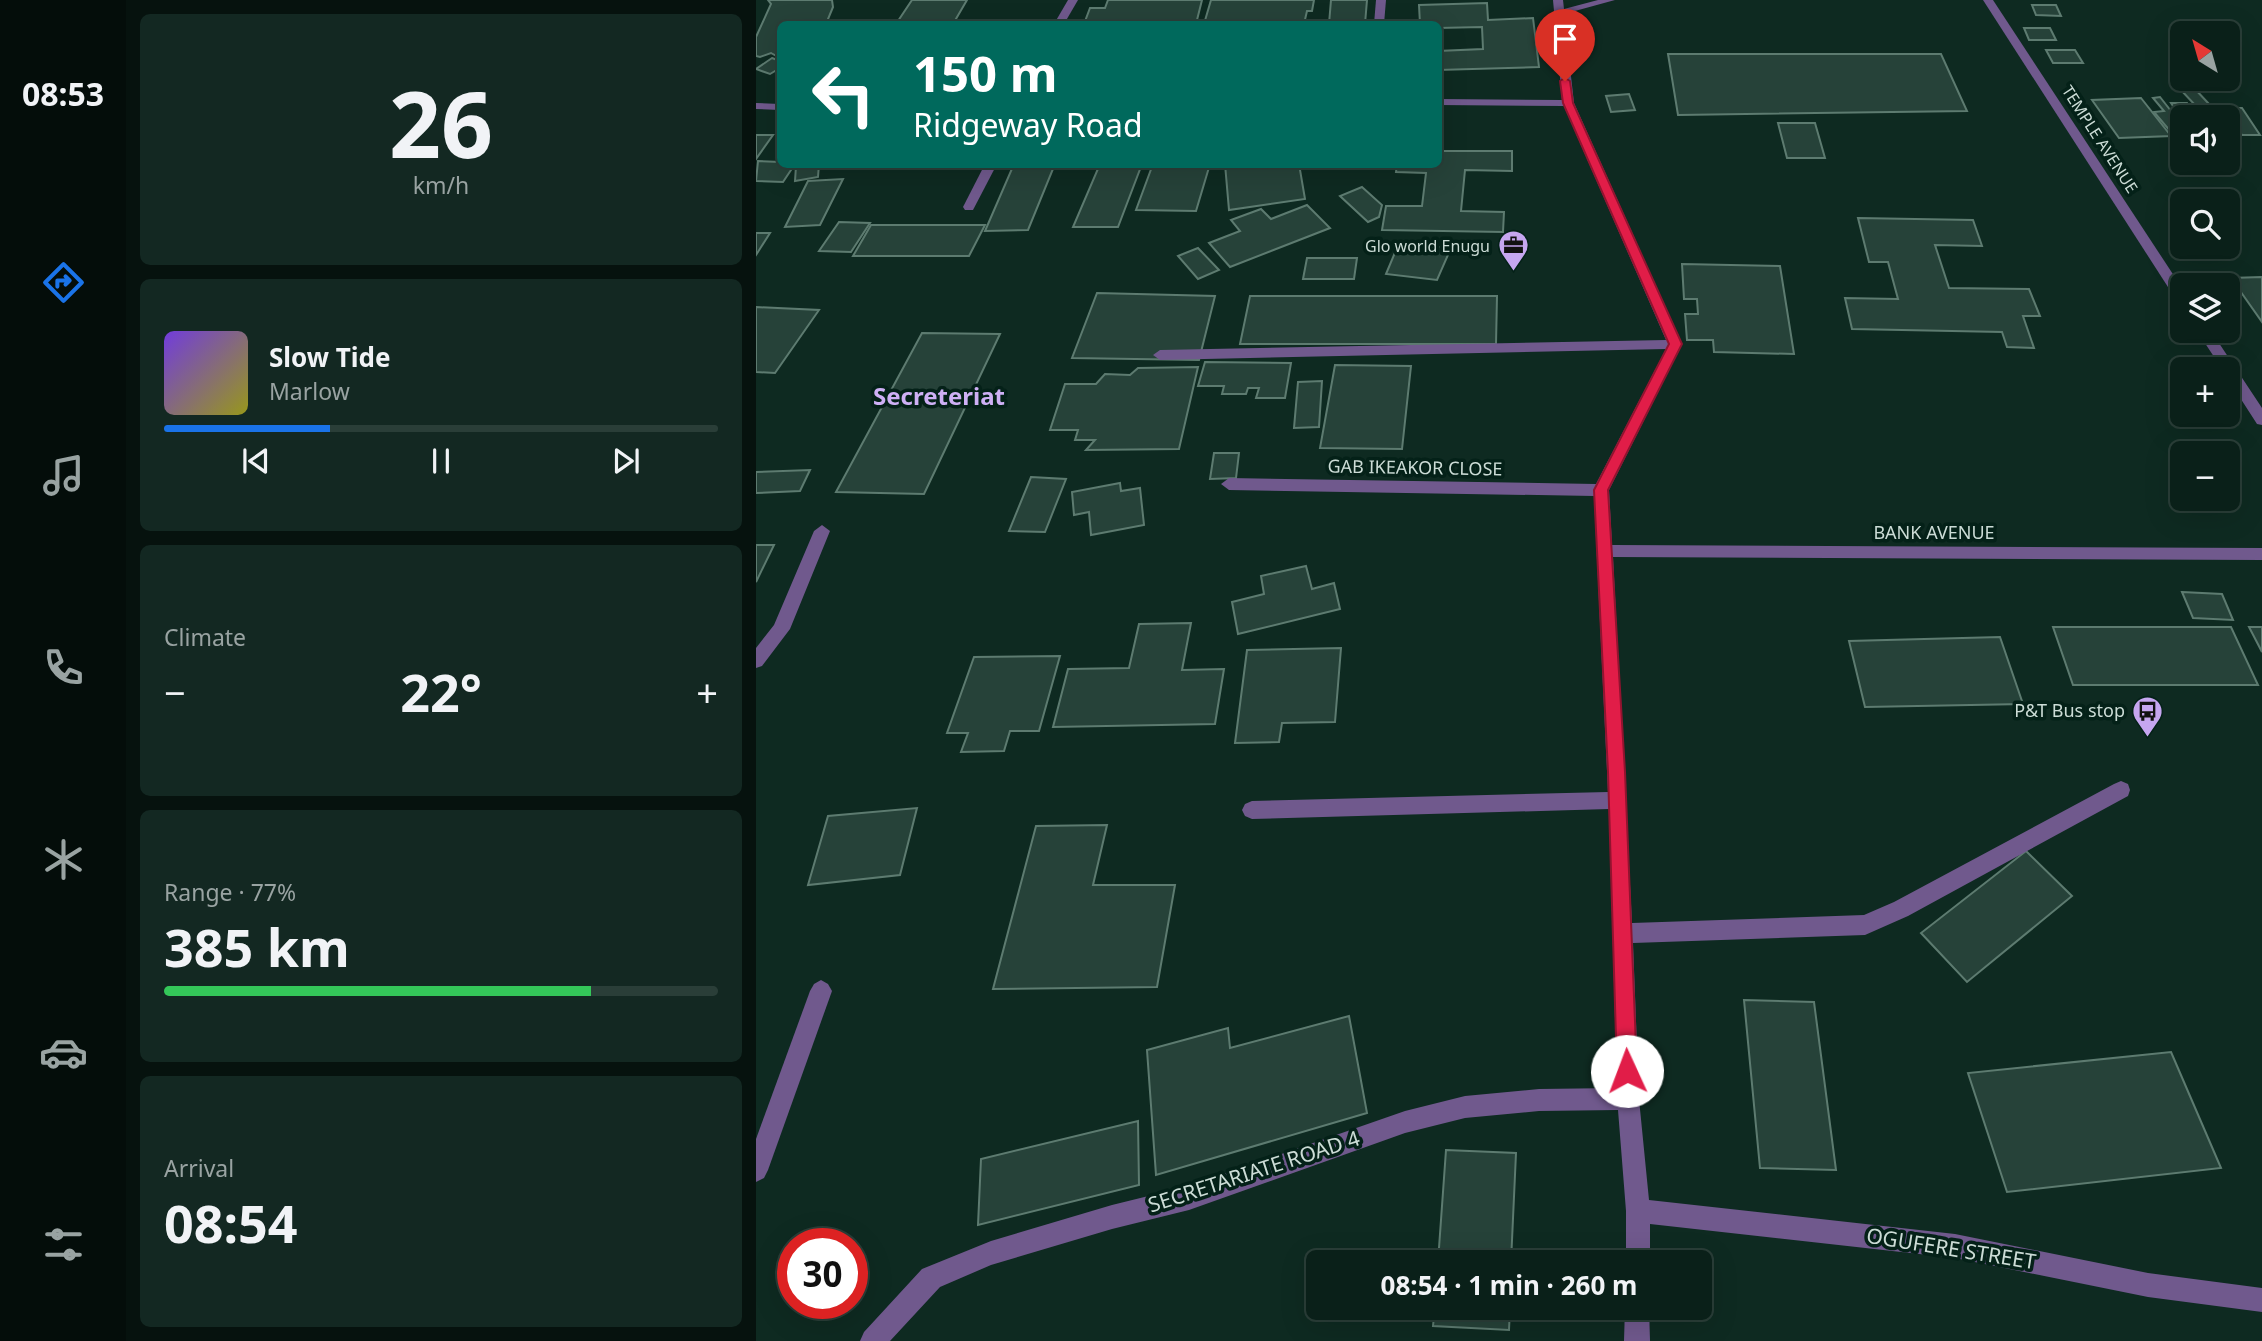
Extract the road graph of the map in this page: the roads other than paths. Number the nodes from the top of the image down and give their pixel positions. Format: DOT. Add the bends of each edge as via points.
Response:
graph roads {
  1 [pos="1055,0"];
  2 [pos="1381,0"];
  3 [pos="1610,0"];
  4 [pos="1988,0"];
  5 [pos="1072,1"];
  6 [pos="1558,7"];
  7 [pos="1061,21"];
  8 [pos="1379,21"];
  9 [pos="1442,102"];
  10 [pos="1568,103"];
  11 [pos="756,106"];
  12 [pos="777,107"];
  13 [pos="989,168"];
  14 [pos="969,206"];
  15 [pos="2170,280"];
  16 [pos="2212,343"];
  17 [pos="1675,344"];
  18 [pos="1160,355"];
  19 [pos="2262,420"];
  20 [pos="1229,484"];
  21 [pos="1601,490"];
  22 [pos="822,531"];
  23 [pos="1606,551"];
  24 [pos="2262,554"];
  25 [pos="756,661"];
  26 [pos="2121,790"];
  27 [pos="1618,800"];
  28 [pos="1252,810"];
  29 [pos="1623,933"];
  30 [pos="821,991"];
  31 [pos="1628,1099"];
  32 [pos="756,1170"];
  33 [pos="1638,1211"];
  34 [pos="1638,1250"];
  35 [pos="2262,1300"];
  36 [pos="1637,1320"];
  37 [pos="873,1341"];
  38 [pos="1637,1341"];
  1 -- 5 [label="street"];
  2 -- 8 [label="street"];
  3 -- 6 [label="street"];
  4 -- 15 [label="street, TEMPLE AVENUE"];
  5 -- 7 [label="street"];
  6 -- 10 [label="street"];
  9 -- 10 [label="street"];
  10 -- 17 [label="street"];
  11 -- 12 [label="street"];
  13 -- 14 [label="street"];
  16 -- 19 [label="street"];
  17 -- 18 [label="street"];
  17 -- 21 [label="street"];
  20 -- 21 [label="street, GAB IKEAKOR CLOSE"];
  21 -- 23 [label="street"];
  22 -- 25 [label="street" via="781,629"];
  23 -- 24 [label="street, BANK AVENUE"];
  23 -- 27 [label="street"];
  26 -- 29 [label="street" via="1865,925"];
  27 -- 28 [label="street"];
  27 -- 29 [label="street"];
  29 -- 31 [label="street"];
  30 -- 32 [label="street"];
  31 -- 33 [label="street"];
  31 -- 37 [label="street, SECRETARIATE ROAD 4" via="1465,1107 1405,1122 1189,1198 991,1253 931,1278"];
  33 -- 34 [label="street"];
  33 -- 35 [label="street, OGUFERE STREET" via="1955,1246 2148,1285"];
  36 -- 38 [label="street"];
}
